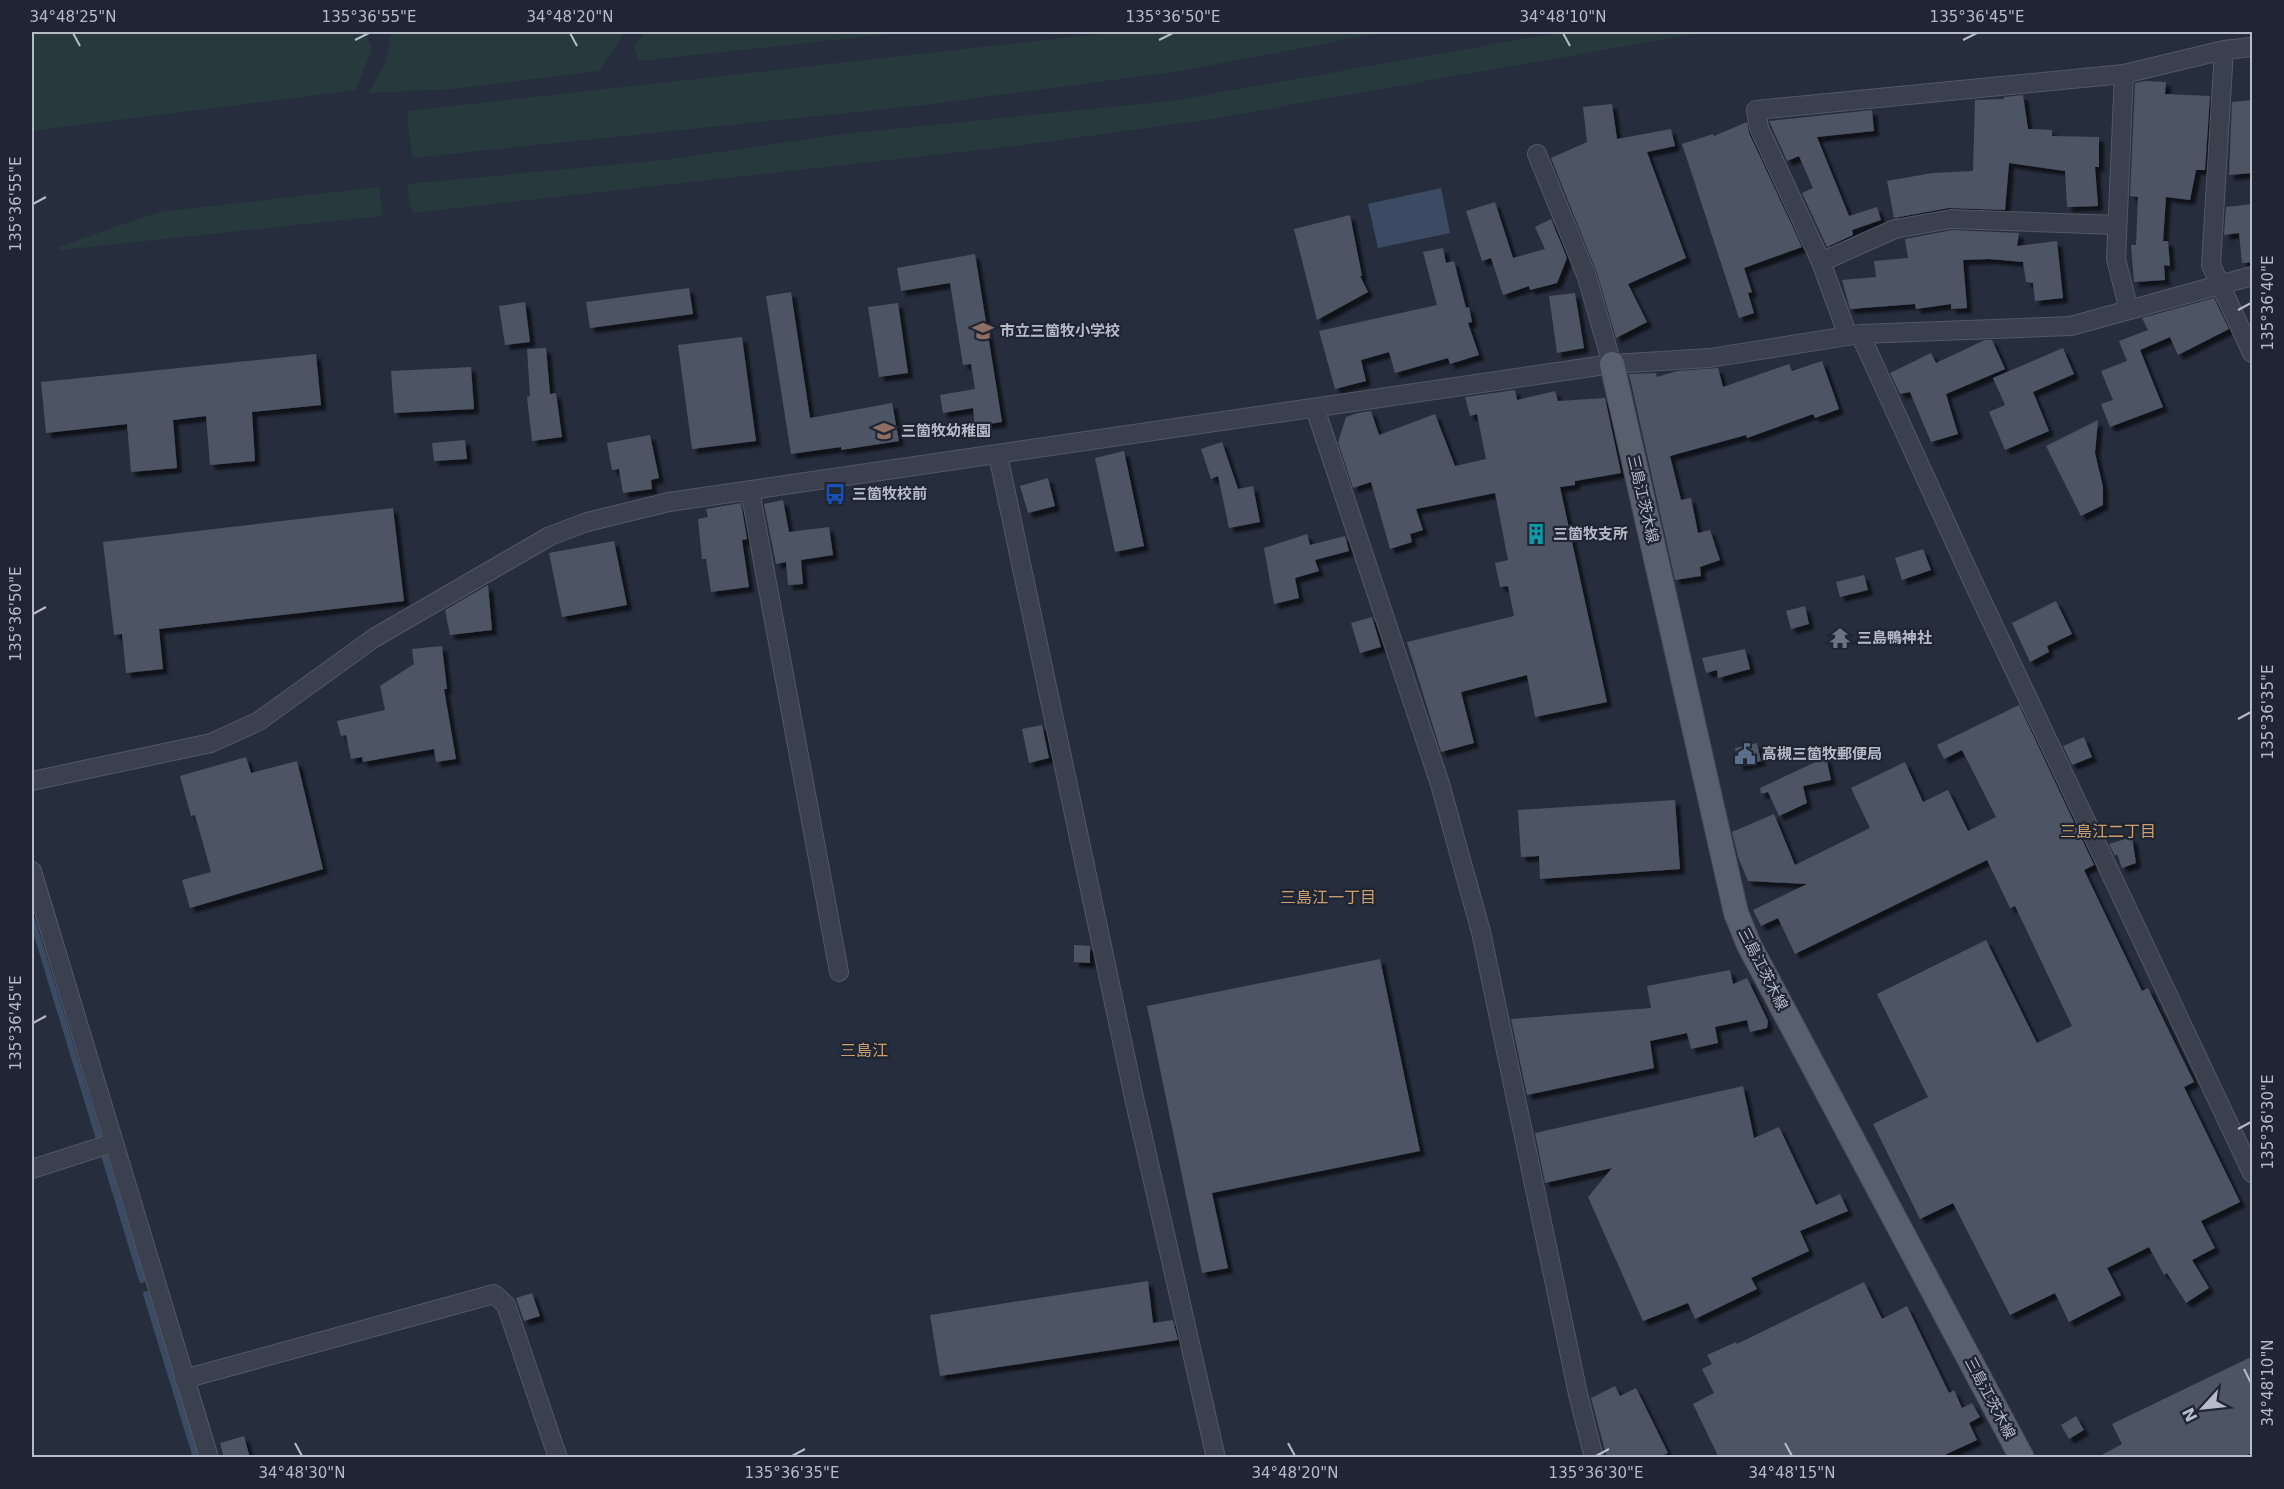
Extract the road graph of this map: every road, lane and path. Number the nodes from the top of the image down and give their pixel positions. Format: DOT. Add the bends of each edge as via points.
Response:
graph roads {
  1 [pos="2253,46"];
  2 [pos="2224,50"];
  3 [pos="2124,74"];
  4 [pos="1537,154"];
  5 [pos="2117,225"];
  6 [pos="1821,262"];
  7 [pos="2253,276"];
  8 [pos="2222,284"];
  9 [pos="2129,310"];
  10 [pos="1854,335"];
  11 [pos="2253,353"];
  12 [pos="1612,364"];
  13 [pos="1315,408"];
  14 [pos="998,455"];
  15 [pos="750,491"];
  16 [pos="32,781"];
  17 [pos="32,871"];
  18 [pos="839,972"];
  19 [pos="113,1143"];
  20 [pos="32,1169"];
  21 [pos="2253,1173"];
  22 [pos="184,1379"];
  23 [pos="209,1458"];
  24 [pos="558,1458"];
  25 [pos="1216,1458"];
  26 [pos="1594,1458"];
  27 [pos="2022,1458"];
  1 -- 2 [label="street"];
  2 -- 3 [label="street"];
  2 -- 8 [label="street" via="2211,265"];
  3 -- 5 [label="street"];
  3 -- 6 [label="street" via="1756,110 1759,128"];
  4 -- 12 [label="street" via="1587,276"];
  5 -- 6 [label="street" via="1951,219 1895,229"];
  5 -- 9 [label="street" via="2116,259"];
  6 -- 10 [label="street"];
  7 -- 8 [label="street"];
  8 -- 9 [label="street"];
  8 -- 11 [label="street"];
  9 -- 10 [label="street" via="2071,326"];
  10 -- 12 [label="street" via="1710,358"];
  10 -- 21 [label="street"];
  12 -- 13 [label="street"];
  12 -- 27 [label="main road, 三島江茨木線" via="1736,913 1749,945"];
  13 -- 14 [label="street"];
  13 -- 26 [label="street" via="1440,784 1480,932"];
  14 -- 15 [label="street"];
  14 -- 25 [label="street" via="1135,1102"];
  15 -- 16 [label="street" via="669,502 587,522 550,536 374,638 309,687 249,725 211,743"];
  15 -- 18 [label="street"];
  17 -- 19 [label="street"];
  19 -- 20 [label="street"];
  19 -- 22 [label="street"];
  22 -- 23 [label="street"];
  22 -- 24 [label="street" via="494,1294 506,1305"];
}
